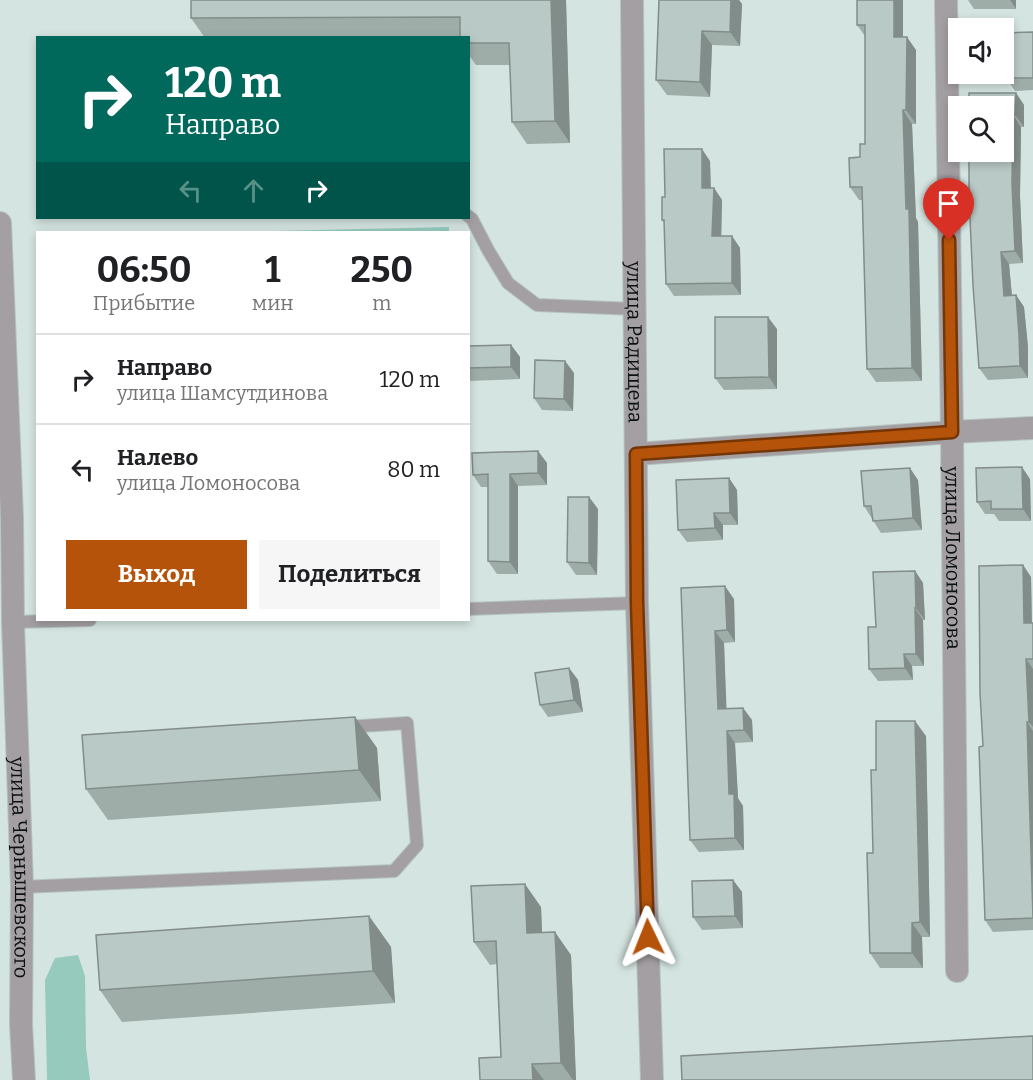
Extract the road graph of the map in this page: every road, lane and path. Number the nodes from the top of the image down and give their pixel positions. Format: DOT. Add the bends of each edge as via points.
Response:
graph roads {
  1 [pos="632,0"];
  2 [pos="946,0"];
  3 [pos="470,218"];
  4 [pos="0,223"];
  5 [pos="635,309"];
  6 [pos="1033,428"];
  7 [pos="952,432"];
  8 [pos="636,454"];
  9 [pos="6,518"];
  10 [pos="637,603"];
  11 [pos="470,609"];
  12 [pos="52,621"];
  13 [pos="13,622"];
  14 [pos="337,727"];
  15 [pos="22,886"];
  16 [pos="957,971"];
  17 [pos="24,1080"];
  18 [pos="652,1080"];
  1 -- 5 [label="street, улица Радищева"];
  2 -- 7 [label="street, улица Ломоносова"];
  3 -- 5 [label="lane" via="508,283 537,305"];
  4 -- 9 [label="street, улица Чернышевского"];
  5 -- 8 [label="street, улица Радищева"];
  6 -- 7 [label="street"];
  7 -- 8 [label="street"];
  7 -- 16 [label="street, улица Ломоносова"];
  8 -- 10 [label="street, улица Радищева"];
  9 -- 13 [label="street, улица Чернышевского"];
  10 -- 11 [label="lane"];
  10 -- 18 [label="street, улица Радищева"];
  12 -- 13 [label="lane"];
  13 -- 15 [label="street, улица Чернышевского"];
  14 -- 15 [label="lane" via="407,723 417,844 394,871"];
  15 -- 17 [label="street, улица Чернышевского"];
}
